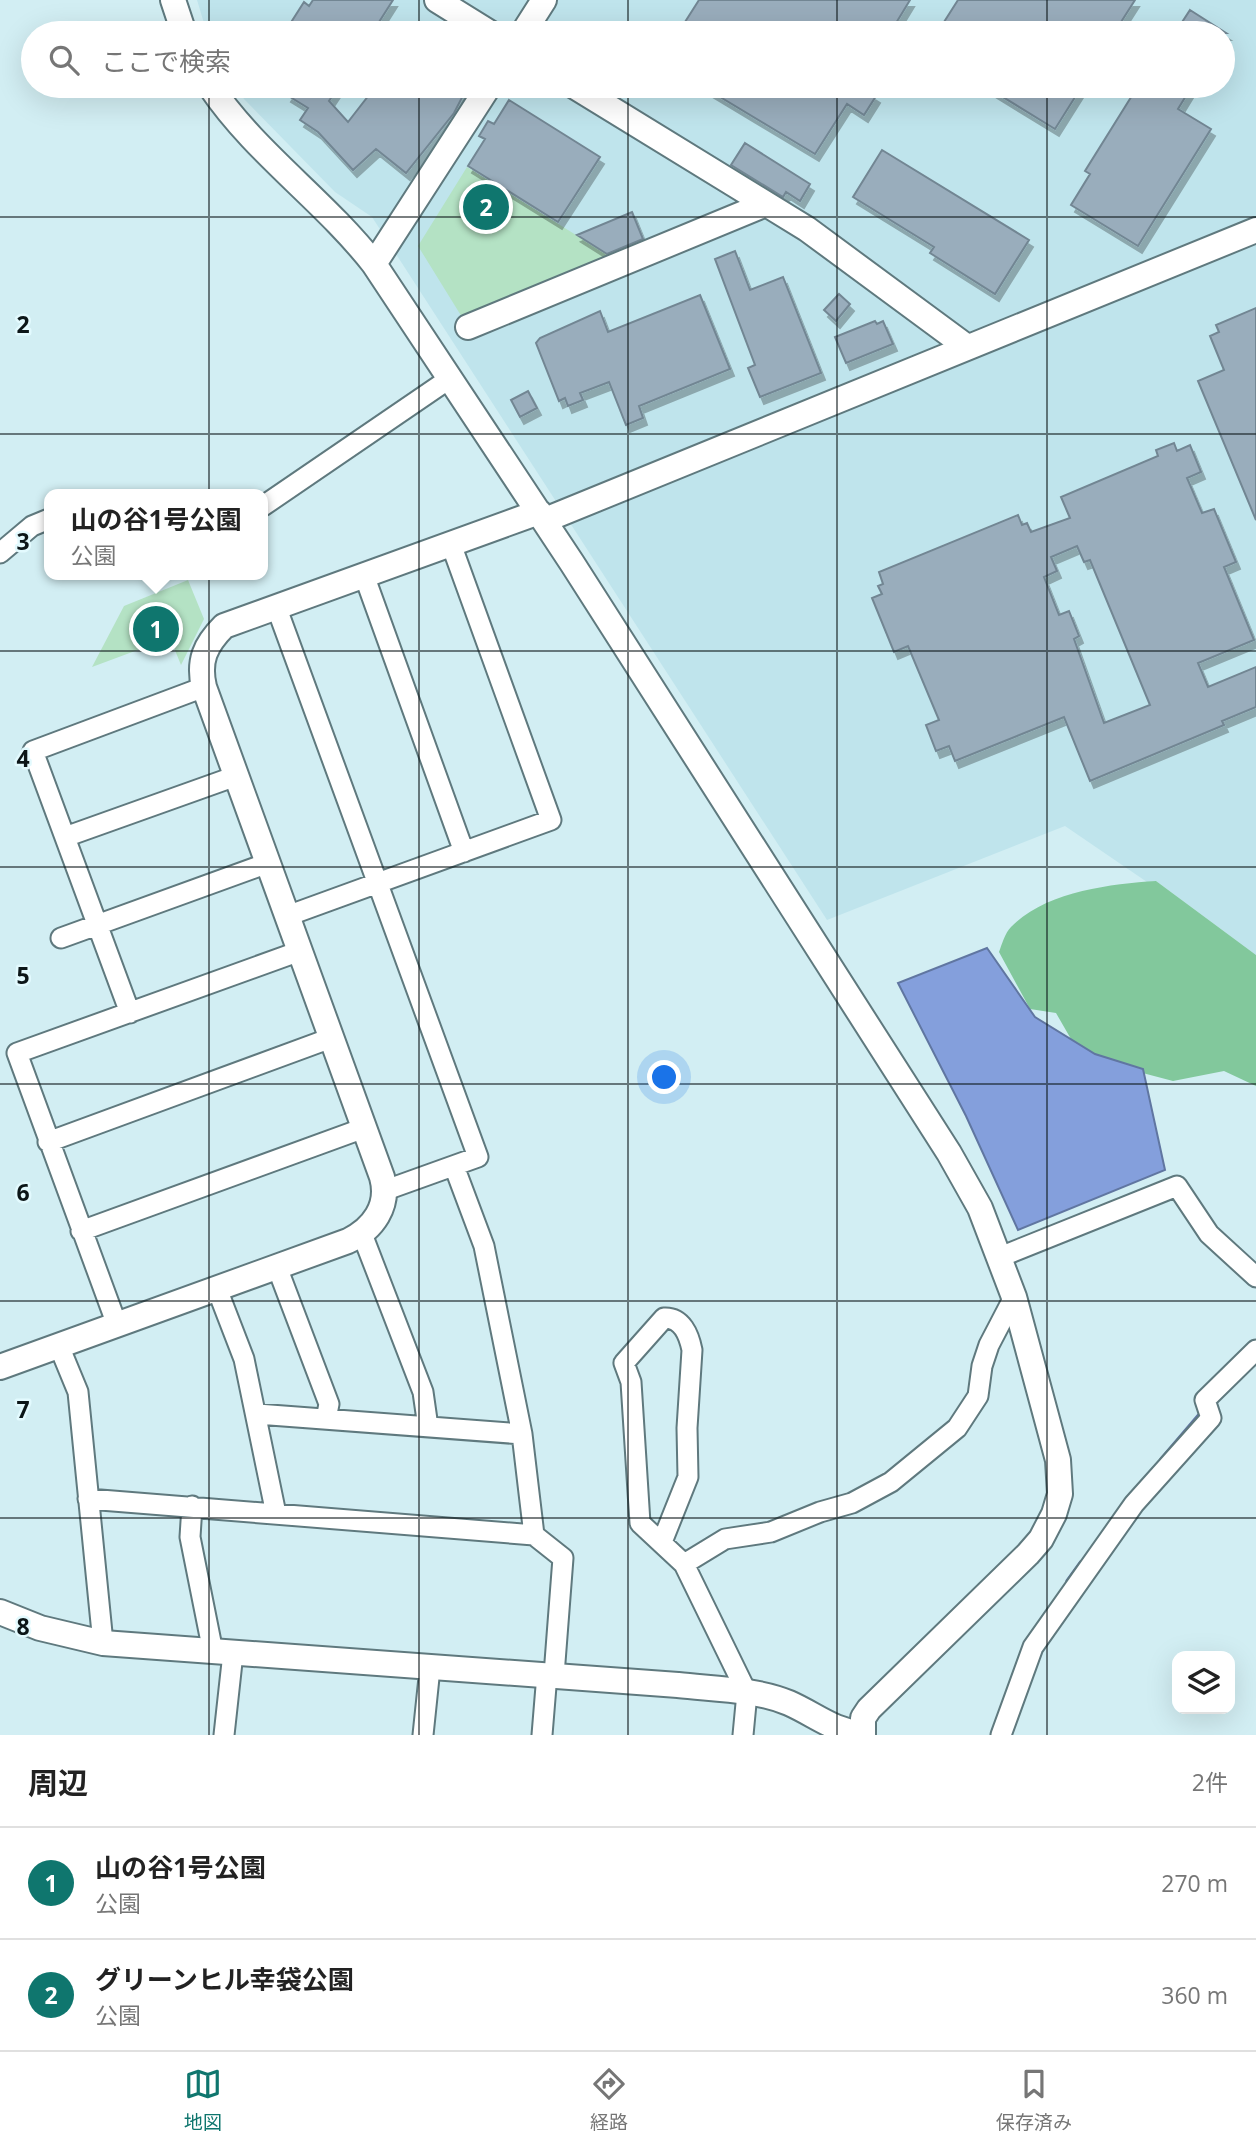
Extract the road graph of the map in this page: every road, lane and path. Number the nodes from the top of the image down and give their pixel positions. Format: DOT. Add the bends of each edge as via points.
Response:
graph roads {
  1 [pos="173,0"];
  2 [pos="437,0"];
  3 [pos="544,0"];
  4 [pos="180,21"];
  5 [pos="471,21"];
  6 [pos="531,21"];
  7 [pos="220,98"];
  8 [pos="481,98"];
  9 [pos="594,98"];
  10 [pos="766,204"];
  11 [pos="1256,230"];
  12 [pos="374,264"];
  13 [pos="468,327"];
  14 [pos="967,347"];
  15 [pos="449,379"];
  16 [pos="268,503"];
  17 [pos="542,516"];
  18 [pos="44,521"];
  19 [pos="451,544"];
  20 [pos="0,553"];
  21 [pos="364,575"];
  22 [pos="276,606"];
  23 [pos="204,687"];
  24 [pos="236,776"];
  25 [pos="65,837"];
  26 [pos="464,852"];
  27 [pos="268,863"];
  28 [pos="376,884"];
  29 [pos="287,916"];
  30 [pos="97,925"];
  31 [pos="61,938"];
  32 [pos="300,951"];
  33 [pos="130,1013"];
  34 [pos="331,1038"];
  35 [pos="364,1128"];
  36 [pos="48,1142"];
  37 [pos="454,1166"];
  38 [pos="386,1191"];
  39 [pos="81,1231"];
  40 [pos="362,1234"];
  41 [pos="1000,1257"];
  42 [pos="277,1267"];
  43 [pos="1256,1277"];
  44 [pos="217,1289"];
  45 [pos="1014,1297"];
  46 [pos="117,1325"];
  47 [pos="59,1346"];
  48 [pos="1256,1350"];
  49 [pos="0,1367"];
  50 [pos="257,1414"];
  51 [pos="326,1419"];
  52 [pos="428,1427"];
  53 [pos="522,1434"];
  54 [pos="88,1499"];
  55 [pos="192,1506"];
  56 [pos="276,1514"];
  57 [pos="534,1535"];
  58 [pos="662,1542"];
  59 [pos="684,1564"];
  60 [pos="0,1612"];
  61 [pos="103,1643"];
  62 [pos="223,1653"];
  63 [pos="430,1668"];
  64 [pos="550,1675"];
  65 [pos="747,1693"];
  66 [pos="863,1734"];
  67 [pos="224,1735"];
  68 [pos="423,1735"];
  69 [pos="542,1735"];
  70 [pos="743,1735"];
  71 [pos="1001,1735"];
  1 -- 4 [label="street"];
  2 -- 5 [label="street"];
  3 -- 6 [label="street"];
  7 -- 12 [label="street" via="240,124 352,235"];
  8 -- 12 [label="street"];
  9 -- 10 [label="street"];
  10 -- 13 [label="street"];
  10 -- 14 [label="street"];
  11 -- 14 [label="street"];
  12 -- 15 [label="street"];
  14 -- 17 [label="street"];
  15 -- 16 [label="street"];
  15 -- 17 [label="street"];
  17 -- 19 [label="street"];
  17 -- 41 [label="street" via="949,1153 980,1208"];
  18 -- 20 [label="street"];
  19 -- 21 [label="street"];
  19 -- 26 [label="street" via="551,820"];
  21 -- 22 [label="street"];
  21 -- 26 [label="street"];
  22 -- 23 [label="street" via="224,626 214,636 202,660"];
  22 -- 28 [label="street"];
  23 -- 24 [label="street"];
  23 -- 25 [label="street" via="33,751"];
  24 -- 25 [label="street"];
  24 -- 27 [label="street"];
  25 -- 30 [label="street"];
  26 -- 28 [label="street"];
  27 -- 29 [label="street"];
  27 -- 30 [label="street"];
  28 -- 29 [label="street"];
  28 -- 37 [label="street" via="478,1157"];
  29 -- 32 [label="street"];
  30 -- 31 [label="street"];
  30 -- 33 [label="street"];
  32 -- 33 [label="street"];
  32 -- 34 [label="street"];
  33 -- 36 [label="street" via="17,1053"];
  34 -- 35 [label="street"];
  34 -- 36 [label="street"];
  35 -- 38 [label="street"];
  35 -- 39 [label="street"];
  36 -- 39 [label="street"];
  37 -- 38 [label="street"];
  37 -- 53 [label="street" via="484,1246"];
  38 -- 40 [label="street" via="380,1211"];
  39 -- 46 [label="street"];
  40 -- 42 [label="street"];
  40 -- 52 [label="street" via="423,1392"];
  41 -- 43 [label="street" via="1177,1186 1209,1234"];
  41 -- 45 [label="street"];
  42 -- 44 [label="street"];
  42 -- 51 [label="street" via="329,1404"];
  44 -- 46 [label="street"];
  44 -- 50 [label="street" via="244,1359"];
  45 -- 59 [label="street" via="989,1345 978,1396 957,1428 891,1482 852,1503 771,1532 724,1539"];
  45 -- 66 [label="street" via="1058,1460 1060,1494 1054,1514 1028,1554 869,1709 863,1718"];
  46 -- 47 [label="street"];
  47 -- 49 [label="street"];
  47 -- 54 [label="street" via="78,1392"];
  48 -- 71 [label="street" via="1205,1400 1211,1418 1134,1504 1033,1647"];
  50 -- 51 [label="street"];
  50 -- 56 [label="street"];
  51 -- 52 [label="street"];
  52 -- 53 [label="street"];
  53 -- 57 [label="street"];
  54 -- 55 [label="street"];
  54 -- 61 [label="street"];
  55 -- 56 [label="street"];
  55 -- 62 [label="street" via="190,1537"];
  56 -- 57 [label="street"];
  57 -- 64 [label="street" via="563,1558"];
  58 -- 58 [label="street" via="640,1522 631,1382 624,1363 664,1318 672,1318 690,1339 692,1350 688,1477"];
  58 -- 59 [label="street"];
  59 -- 65 [label="street"];
  60 -- 61 [label="street" via="40,1628"];
  61 -- 62 [label="street"];
  62 -- 63 [label="street"];
  62 -- 67 [label="street"];
  63 -- 64 [label="street"];
  63 -- 68 [label="street"];
  64 -- 65 [label="street"];
  64 -- 69 [label="street"];
  65 -- 66 [label="street" via="788,1703 844,1732"];
  65 -- 70 [label="street"];
}
